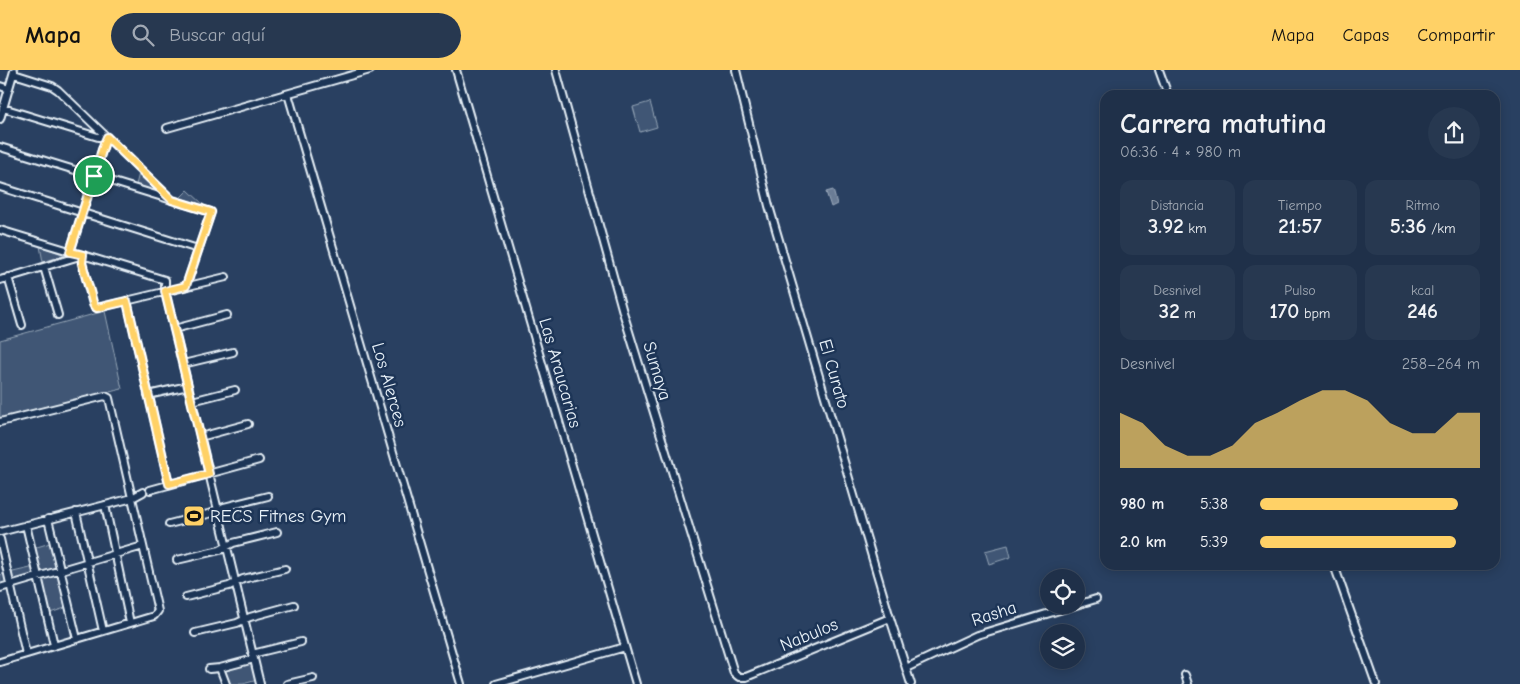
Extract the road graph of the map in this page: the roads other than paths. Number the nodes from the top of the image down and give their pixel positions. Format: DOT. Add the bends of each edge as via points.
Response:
graph roads {
  1 [pos="370,70"];
  2 [pos="456,70"];
  3 [pos="556,70"];
  4 [pos="736,70"];
  5 [pos="1159,70"];
  6 [pos="14,72"];
  7 [pos="0,86"];
  8 [pos="9,88"];
  9 [pos="1166,90"];
  10 [pos="288,94"];
  11 [pos="3,108"];
  12 [pos="0,119"];
  13 [pos="167,128"];
  14 [pos="107,137"];
  15 [pos="0,147"];
  16 [pos="94,176"];
  17 [pos="0,187"];
  18 [pos="172,200"];
  19 [pos="82,213"];
  20 [pos="0,230"];
  21 [pos="198,249"];
  22 [pos="70,252"];
  23 [pos="83,255"];
  24 [pos="44,267"];
  25 [pos="226,277"];
  26 [pos="8,278"];
  27 [pos="0,280"];
  28 [pos="186,286"];
  29 [pos="165,291"];
  30 [pos="127,301"];
  31 [pos="58,315"];
  32 [pos="227,315"];
  33 [pos="22,325"];
  34 [pos="174,329"];
  35 [pos="233,352"];
  36 [pos="183,364"];
  37 [pos="188,386"];
  38 [pos="235,390"];
  39 [pos="148,395"];
  40 [pos="192,401"];
  41 [pos="0,422"];
  42 [pos="248,424"];
  43 [pos="200,437"];
  44 [pos="259,460"];
  45 [pos="209,474"];
  46 [pos="169,484"];
  47 [pos="268,496"];
  48 [pos="132,498"];
  49 [pos="105,505"];
  50 [pos="218,510"];
  51 [pos="76,512"];
  52 [pos="48,520"];
  53 [pos="169,524"];
  54 [pos="26,525"];
  55 [pos="0,532"];
  56 [pos="277,532"];
  57 [pos="0,539"];
  58 [pos="143,546"];
  59 [pos="226,546"];
  60 [pos="115,555"];
  61 [pos="177,560"];
  62 [pos="88,563"];
  63 [pos="61,570"];
  64 [pos="284,570"];
  65 [pos="1336,570"];
  66 [pos="38,577"];
  67 [pos="235,583"];
  68 [pos="10,585"];
  69 [pos="0,588"];
  70 [pos="186,597"];
  71 [pos="1096,599"];
  72 [pos="294,605"];
  73 [pos="890,618"];
  74 [pos="244,620"];
  75 [pos="130,623"];
  76 [pos="103,631"];
  77 [pos="195,633"];
  78 [pos="77,639"];
  79 [pos="301,642"];
  80 [pos="54,646"];
  81 [pos="625,647"];
  82 [pos="26,654"];
  83 [pos="253,657"];
  84 [pos="0,662"];
  85 [pos="220,668"];
  86 [pos="906,668"];
  87 [pos="209,669"];
  88 [pos="1185,675"];
  89 [pos="739,677"];
  90 [pos="313,678"];
  91 [pos="226,684"];
  92 [pos="260,684"];
  93 [pos="286,684"];
  94 [pos="461,684"];
  95 [pos="496,684"];
  96 [pos="636,684"];
  97 [pos="911,684"];
  98 [pos="1188,684"];
  99 [pos="1376,684"];
  1 -- 10 [label="street"];
  2 -- 81 [label="street, Las Araucarias"];
  3 -- 89 [label="street, Sumaya" via="623,312 734,674"];
  4 -- 73 [label="street, El Curato" via="769,206"];
  5 -- 9 [label="street"];
  6 -- 8 [label="street"];
  6 -- 14 [label="street" via="56,89"];
  7 -- 8 [label="street"];
  8 -- 11 [label="street"];
  10 -- 13 [label="street"];
  10 -- 94 [label="street, Los Alerces"];
  11 -- 12 [label="street"];
  11 -- 14 [label="street"];
  14 -- 16 [label="street"];
  14 -- 18 [label="street"];
  15 -- 16 [label="street"];
  16 -- 18 [label="street"];
  16 -- 19 [label="street"];
  17 -- 19 [label="street"];
  18 -- 21 [label="street" via="211,212"];
  19 -- 21 [label="street"];
  19 -- 22 [label="street"];
  20 -- 22 [label="street"];
  21 -- 28 [label="street"];
  22 -- 23 [label="street"];
  23 -- 24 [label="street"];
  23 -- 29 [label="street" via="166,280"];
  23 -- 30 [label="street" via="82,263 93,304 97,308"];
  24 -- 26 [label="street"];
  24 -- 31 [label="street"];
  25 -- 28 [label="street"];
  26 -- 27 [label="street"];
  26 -- 33 [label="street"];
  28 -- 29 [label="street"];
  29 -- 30 [label="street"];
  29 -- 34 [label="street"];
  30 -- 39 [label="street"];
  32 -- 34 [label="street"];
  34 -- 36 [label="street"];
  35 -- 36 [label="street"];
  36 -- 37 [label="street"];
  37 -- 39 [label="street"];
  37 -- 40 [label="street"];
  38 -- 40 [label="street"];
  39 -- 46 [label="street"];
  40 -- 43 [label="street"];
  41 -- 48 [label="street" via="105,396 110,398"];
  42 -- 43 [label="street"];
  43 -- 45 [label="street"];
  44 -- 45 [label="street"];
  45 -- 46 [label="street"];
  45 -- 50 [label="street"];
  46 -- 48 [label="street"];
  47 -- 50 [label="street"];
  48 -- 49 [label="street"];
  48 -- 58 [label="street"];
  49 -- 51 [label="street"];
  49 -- 60 [label="street"];
  50 -- 53 [label="street"];
  50 -- 59 [label="street"];
  51 -- 52 [label="street"];
  51 -- 62 [label="street"];
  52 -- 54 [label="street"];
  52 -- 63 [label="street"];
  54 -- 55 [label="street"];
  54 -- 66 [label="street"];
  56 -- 59 [label="street"];
  57 -- 68 [label="street"];
  58 -- 60 [label="street"];
  58 -- 75 [label="street" via="158,611 154,616"];
  59 -- 61 [label="street"];
  59 -- 67 [label="street"];
  60 -- 62 [label="street"];
  60 -- 75 [label="street"];
  62 -- 63 [label="street"];
  62 -- 76 [label="street"];
  63 -- 66 [label="street"];
  63 -- 78 [label="street"];
  64 -- 67 [label="street"];
  65 -- 99 [label="street"];
  66 -- 68 [label="street"];
  66 -- 80 [label="street"];
  67 -- 70 [label="street"];
  67 -- 74 [label="street"];
  68 -- 69 [label="street"];
  68 -- 82 [label="street"];
  71 -- 86 [label="street, Rasha" via="977,635"];
  72 -- 74 [label="street"];
  73 -- 86 [label="street, El Curato"];
  73 -- 89 [label="street, Nabulos" via="746,677"];
  74 -- 77 [label="street"];
  74 -- 83 [label="street"];
  75 -- 76 [label="street"];
  76 -- 78 [label="street"];
  78 -- 80 [label="street"];
  79 -- 83 [label="street"];
  80 -- 82 [label="street"];
  81 -- 95 [label="street"];
  81 -- 96 [label="street, Las Araucarias"];
  82 -- 84 [label="street"];
  83 -- 85 [label="street"];
  83 -- 92 [label="street"];
  85 -- 87 [label="street"];
  85 -- 91 [label="street"];
  86 -- 97 [label="street, El Curato"];
  88 -- 98 [label="street"];
  90 -- 93 [label="street"];
}
